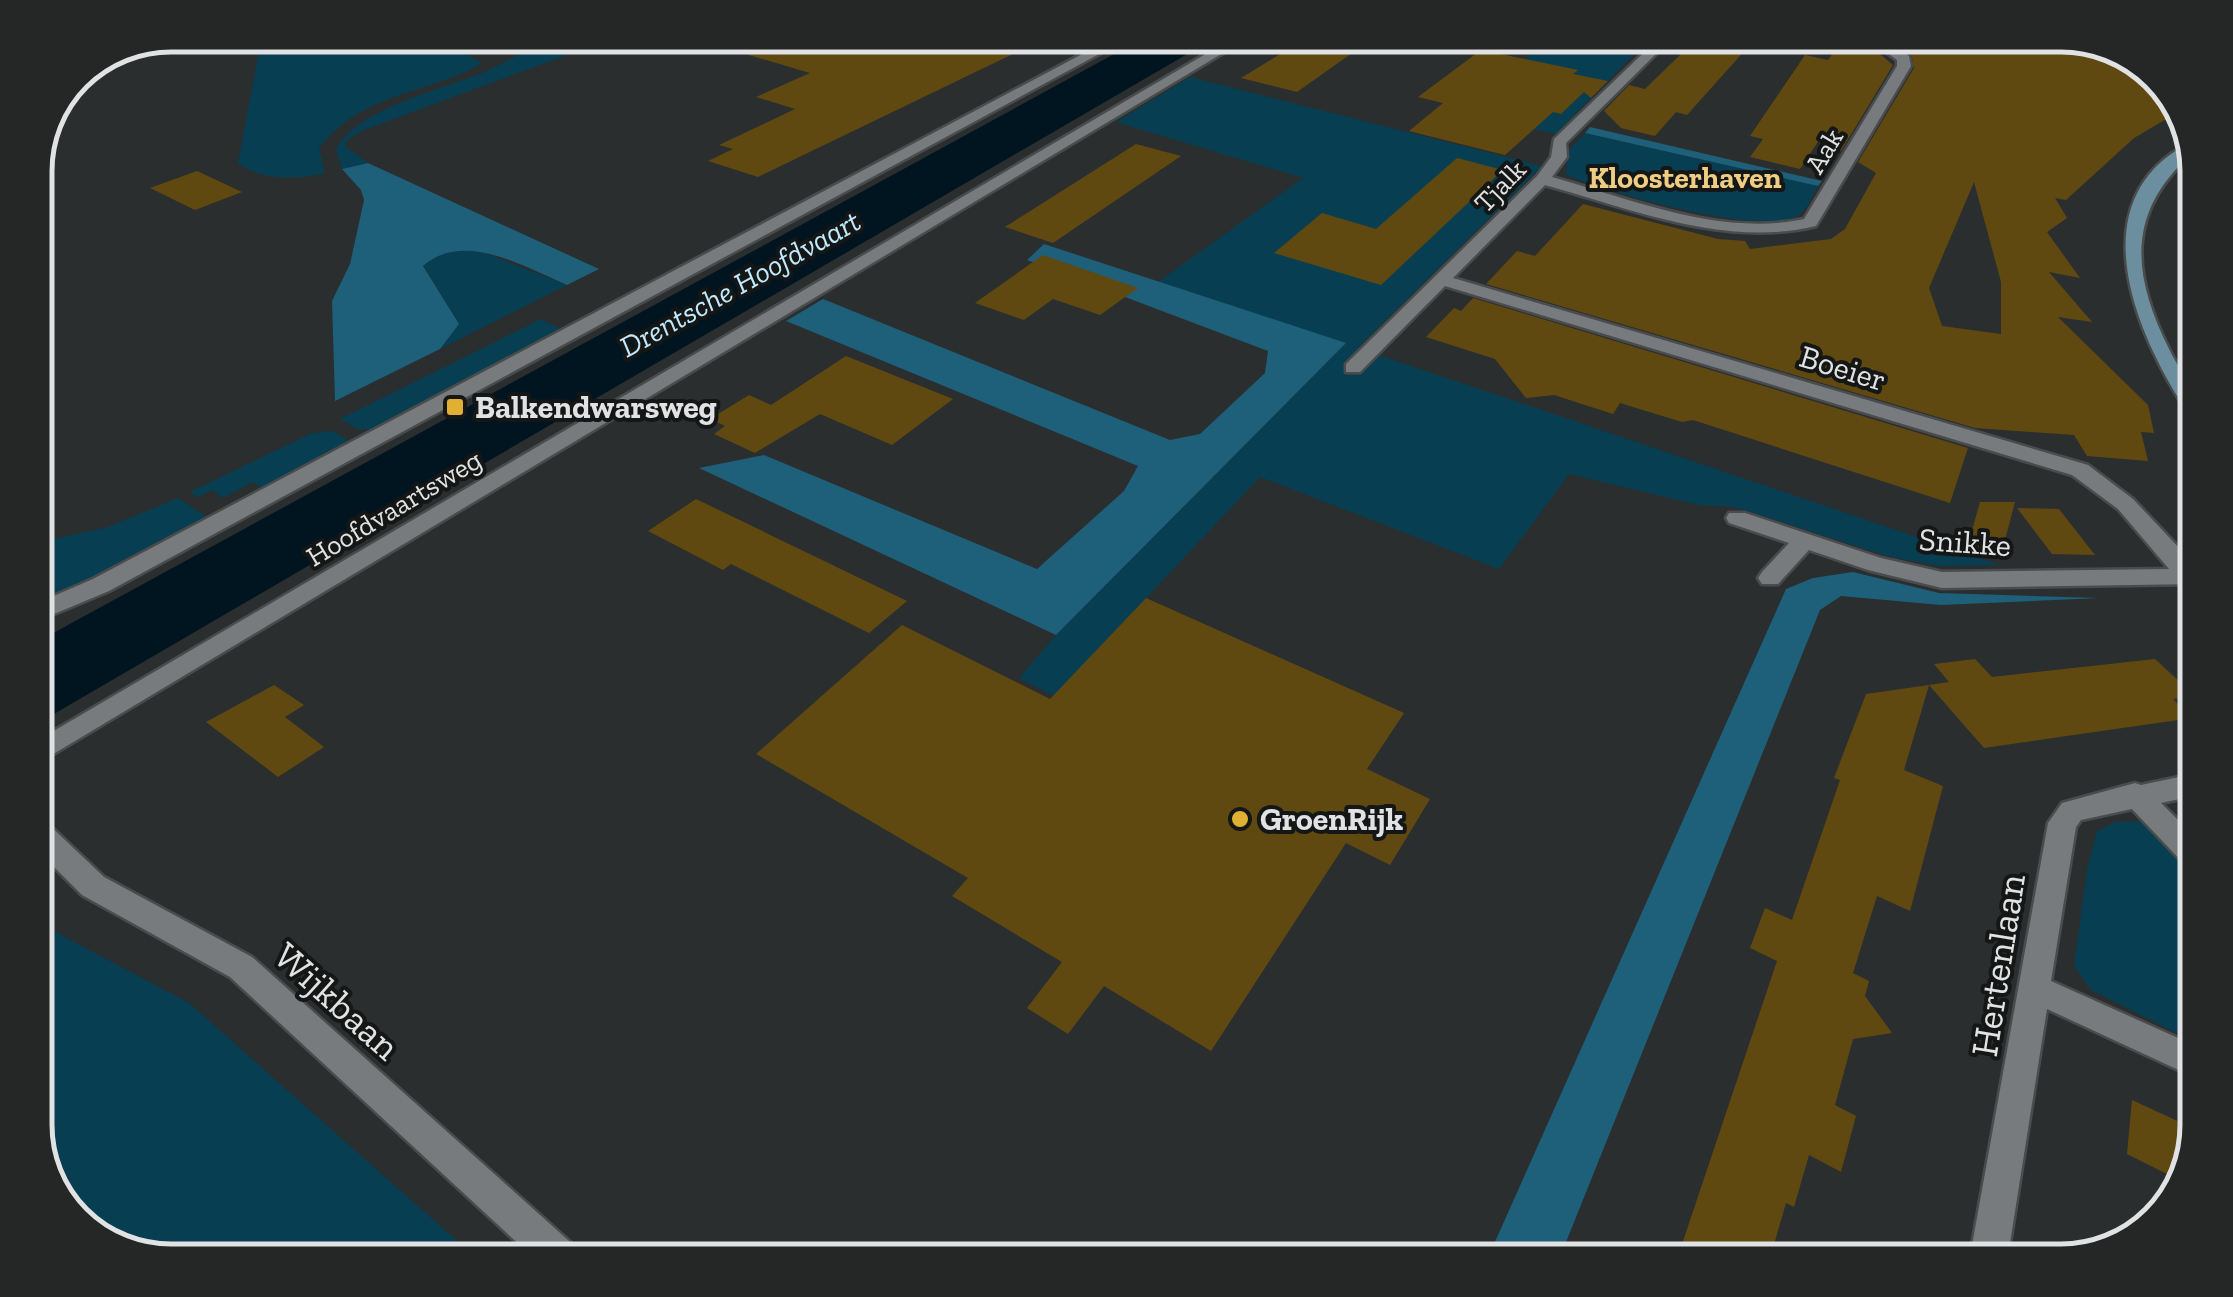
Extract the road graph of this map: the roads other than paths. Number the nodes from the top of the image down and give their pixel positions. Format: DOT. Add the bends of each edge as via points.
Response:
graph roads {
  1 [pos="1094,53"];
  2 [pos="1216,53"];
  3 [pos="1650,53"];
  4 [pos="1897,53"];
  5 [pos="2179,157"];
  6 [pos="1542,179"];
  7 [pos="1442,280"];
  8 [pos="1354,368"];
  9 [pos="2180,385"];
  10 [pos="1737,518"];
  11 [pos="1805,540"];
  12 [pos="2180,561"];
  13 [pos="2180,576"];
  14 [pos="1770,578"];
  15 [pos="53,606"];
  16 [pos="53,745"];
  17 [pos="2180,787"];
  18 [pos="2135,794"];
  19 [pos="2180,840"];
  20 [pos="53,847"];
  21 [pos="2036,989"];
  22 [pos="2180,1055"];
  23 [pos="545,1244"];
  24 [pos="1991,1244"];
  1 -- 15 [label="street"];
  2 -- 16 [label="street, Hoofdvaartsweg"];
  3 -- 6 [label="street, Tjalk" via="1559,142 1560,157"];
  4 -- 6 [label="street, Aak" via="1904,66 1810,223 1731,227"];
  5 -- 9 [label="street" via="2143,201 2132,232 2132,267 2156,346"];
  6 -- 7 [label="street, Tjalk"];
  7 -- 8 [label="street, Tjalk"];
  7 -- 12 [label="street, Boeier" via="2080,470 2133,508"];
  10 -- 11 [label="street, Snikke"];
  11 -- 13 [label="street, Snikke" via="1942,580"];
  11 -- 14 [label="street"];
  17 -- 18 [label="street, Hertenlaan"];
  18 -- 19 [label="street"];
  18 -- 21 [label="street, Hertenlaan" via="2072,811 2062,823"];
  20 -- 23 [label="street, Wijkbaan" via="93,886 241,967"];
  21 -- 22 [label="street"];
  21 -- 24 [label="street, Hertenlaan"];
}
